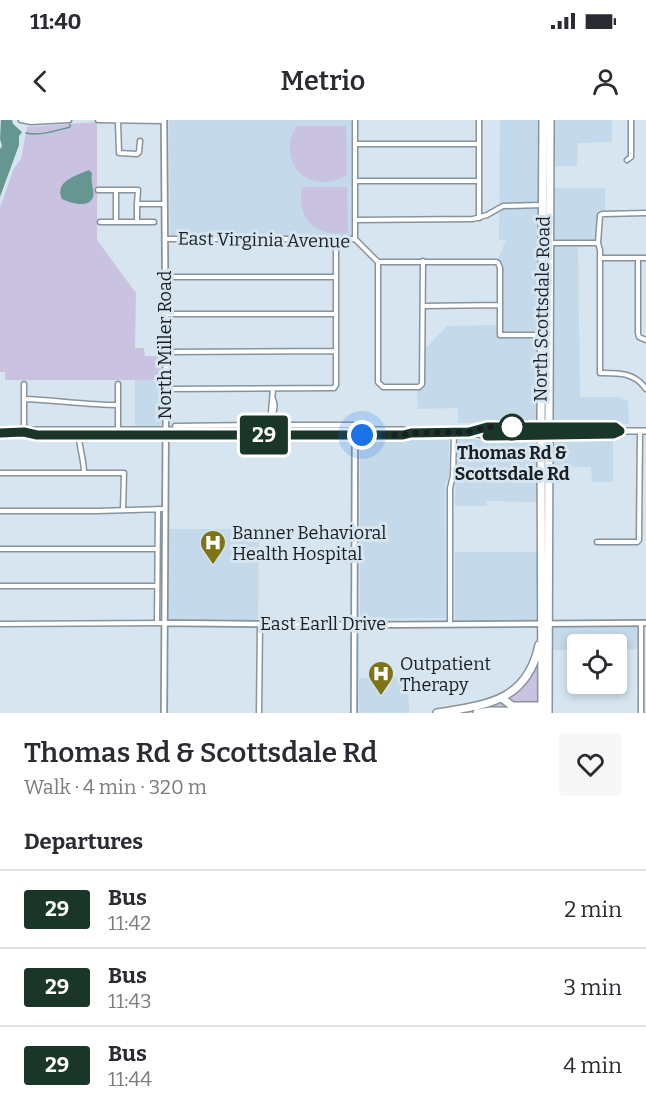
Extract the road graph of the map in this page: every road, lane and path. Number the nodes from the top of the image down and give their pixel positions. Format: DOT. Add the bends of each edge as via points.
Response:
graph roads {
  1 [pos="21,120"];
  2 [pos="69,120"];
  3 [pos="99,120"];
  4 [pos="356,120"];
  5 [pos="479,120"];
  6 [pos="543,120"];
  7 [pos="550,120"];
  8 [pos="631,120"];
  9 [pos="118,121"];
  10 [pos="164,121"];
  11 [pos="140,141"];
  12 [pos="356,144"];
  13 [pos="479,144"];
  14 [pos="627,160"];
  15 [pos="479,181"];
  16 [pos="356,182"];
  17 [pos="98,190"];
  18 [pos="116,190"];
  19 [pos="138,204"];
  20 [pos="164,204"];
  21 [pos="546,205"];
  22 [pos="646,213"];
  23 [pos="479,218"];
  24 [pos="355,220"];
  25 [pos="116,221"];
  26 [pos="100,222"];
  27 [pos="137,222"];
  28 [pos="154,222"];
  29 [pos="165,239"];
  30 [pos="336,239"];
  31 [pos="355,239"];
  32 [pos="546,243"];
  33 [pos="598,243"];
  34 [pos="600,258"];
  35 [pos="638,258"];
  36 [pos="646,258"];
  37 [pos="423,261"];
  38 [pos="378,262"];
  39 [pos="164,277"];
  40 [pos="336,277"];
  41 [pos="500,305"];
  42 [pos="423,306"];
  43 [pos="164,314"];
  44 [pos="336,314"];
  45 [pos="546,335"];
  46 [pos="646,340"];
  47 [pos="336,351"];
  48 [pos="165,352"];
  49 [pos="546,354"];
  50 [pos="24,384"];
  51 [pos="118,384"];
  52 [pos="166,389"];
  53 [pos="273,389"];
  54 [pos="646,389"];
  55 [pos="24,399"];
  56 [pos="118,405"];
  57 [pos="267,425"];
  58 [pos="174,426"];
  59 [pos="541,427"];
  60 [pos="196,428"];
  61 [pos="118,430"];
  62 [pos="260,430"];
  63 [pos="274,430"];
  64 [pos="286,430"];
  65 [pos="355,430"];
  66 [pos="550,431"];
  67 [pos="643,431"];
  68 [pos="24,432"];
  69 [pos="454,432"];
  70 [pos="469,432"];
  71 [pos="0,433"];
  72 [pos="166,433"];
  73 [pos="79,435"];
  74 [pos="541,436"];
  75 [pos="0,473"];
  76 [pos="84,473"];
  77 [pos="158,509"];
  78 [pos="165,509"];
  79 [pos="123,510"];
  80 [pos="0,512"];
  81 [pos="597,542"];
  82 [pos="0,549"];
  83 [pos="157,549"];
  84 [pos="0,586"];
  85 [pos="157,586"];
  86 [pos="157,623"];
  87 [pos="644,623"];
  88 [pos="0,624"];
  89 [pos="164,624"];
  90 [pos="260,624"];
  91 [pos="450,624"];
  92 [pos="354,625"];
  93 [pos="544,626"];
  94 [pos="501,698"];
  95 [pos="508,704"];
  96 [pos="545,710"];
  97 [pos="164,713"];
  98 [pos="260,713"];
  99 [pos="354,713"];
  100 [pos="439,713"];
  101 [pos="480,713"];
  102 [pos="640,713"];
  1 -- 2 [label="street"];
  3 -- 9 [label="street"];
  4 -- 12 [label="street"];
  5 -- 13 [label="street"];
  6 -- 21 [label="main road, North Scottsdale Road"];
  7 -- 21 [label="main road, North Scottsdale Road"];
  8 -- 14 [label="street" via="631,157"];
  9 -- 10 [label="street"];
  9 -- 11 [label="street" via="119,153 137,154"];
  10 -- 20 [label="street, North Miller Road"];
  12 -- 13 [label="street"];
  12 -- 16 [label="street"];
  13 -- 15 [label="street"];
  15 -- 16 [label="street"];
  15 -- 23 [label="street"];
  16 -- 24 [label="street"];
  17 -- 18 [label="street"];
  18 -- 19 [label="street" via="138,190"];
  18 -- 25 [label="street"];
  19 -- 20 [label="street"];
  19 -- 27 [label="street"];
  20 -- 29 [label="street, North Miller Road"];
  21 -- 23 [label="street" via="503,206"];
  21 -- 32 [label="main road, North Scottsdale Road"];
  22 -- 33 [label="street" via="600,215"];
  23 -- 24 [label="street"];
  24 -- 31 [label="street"];
  25 -- 26 [label="street"];
  25 -- 27 [label="street"];
  27 -- 28 [label="street"];
  29 -- 30 [label="street, East Virginia Avenue"];
  29 -- 39 [label="street, North Miller Road"];
  30 -- 31 [label="street, East Virginia Avenue"];
  30 -- 40 [label="street"];
  31 -- 38 [label="street, East Virginia Avenue"];
  32 -- 33 [label="street"];
  32 -- 45 [label="main road, North Scottsdale Road"];
  33 -- 34 [label="street"];
  34 -- 35 [label="street"];
  34 -- 54 [label="street" via="600,373 632,376"];
  35 -- 36 [label="street"];
  35 -- 46 [label="street" via="638,333"];
  37 -- 38 [label="street"];
  37 -- 41 [label="street" via="498,263"];
  37 -- 42 [label="street"];
  38 -- 42 [label="street" via="378,382 382,387 421,386"];
  39 -- 40 [label="street"];
  39 -- 43 [label="street, North Miller Road"];
  40 -- 44 [label="street"];
  41 -- 42 [label="street"];
  41 -- 45 [label="street" via="501,335"];
  43 -- 44 [label="street"];
  43 -- 48 [label="street, North Miller Road"];
  44 -- 47 [label="street"];
  45 -- 49 [label="main road, North Scottsdale Road"];
  47 -- 48 [label="street"];
  47 -- 53 [label="street" via="334,388"];
  48 -- 52 [label="street, North Miller Road"];
  49 -- 59 [label="main road, North Scottsdale Road"];
  49 -- 66 [label="main road, North Scottsdale Road"];
  50 -- 55 [label="street"];
  51 -- 56 [label="street"];
  52 -- 53 [label="street"];
  52 -- 72 [label="street, North Miller Road"];
  53 -- 63 [label="street"];
  55 -- 56 [label="street"];
  55 -- 68 [label="street"];
  56 -- 61 [label="street"];
  57 -- 62 [label="street"];
  58 -- 60 [label="street"];
  59 -- 66 [label="main road"];
  59 -- 70 [label="main road" via="487,427"];
  59 -- 74 [label="main road, North Scottsdale Road"];
  60 -- 62 [label="main road"];
  60 -- 72 [label="main road"];
  61 -- 68 [label="main road"];
  61 -- 72 [label="main road"];
  62 -- 63 [label="main road"];
  62 -- 72 [label="main road"];
  63 -- 64 [label="main road"];
  64 -- 65 [label="main road"];
  64 -- 65 [label="main road"];
  65 -- 69 [label="main road"];
  65 -- 92 [label="street"];
  66 -- 67 [label="main road"];
  66 -- 74 [label="main road"];
  66 -- 93 [label="main road, North Scottsdale Road"];
  67 -- 81 [label="street" via="639,540"];
  68 -- 71 [label="main road"];
  68 -- 73 [label="main road"];
  69 -- 70 [label="main road"];
  69 -- 91 [label="street"];
  70 -- 74 [label="main road"];
  72 -- 73 [label="main road"];
  72 -- 78 [label="street, North Miller Road"];
  73 -- 76 [label="street"];
  74 -- 93 [label="main road, North Scottsdale Road"];
  75 -- 76 [label="street"];
  76 -- 79 [label="street" via="124,473"];
  77 -- 78 [label="street"];
  77 -- 79 [label="street"];
  77 -- 83 [label="street"];
  78 -- 89 [label="street, North Miller Road"];
  79 -- 80 [label="street"];
  82 -- 83 [label="street"];
  83 -- 85 [label="street"];
  84 -- 85 [label="street"];
  85 -- 86 [label="street"];
  86 -- 88 [label="street, East Earll Drive"];
  86 -- 89 [label="street, East Earll Drive"];
  87 -- 93 [label="street, East Earll Drive"];
  87 -- 102 [label="street"];
  89 -- 90 [label="street, East Earll Drive"];
  89 -- 97 [label="street, North Miller Road"];
  90 -- 92 [label="street, East Earll Drive"];
  90 -- 98 [label="street"];
  91 -- 92 [label="street, East Earll Drive"];
  91 -- 93 [label="street, East Earll Drive"];
  92 -- 99 [label="street"];
  93 -- 94 [label="main road" via="530,671"];
  93 -- 96 [label="main road, North Scottsdale Road"];
  94 -- 95 [label="main road"];
  94 -- 100 [label="main road" via="481,706"];
  95 -- 96 [label="main road"];
  95 -- 101 [label="main road" via="505,709"];
  96 -- 101 [label="main road"];
}
